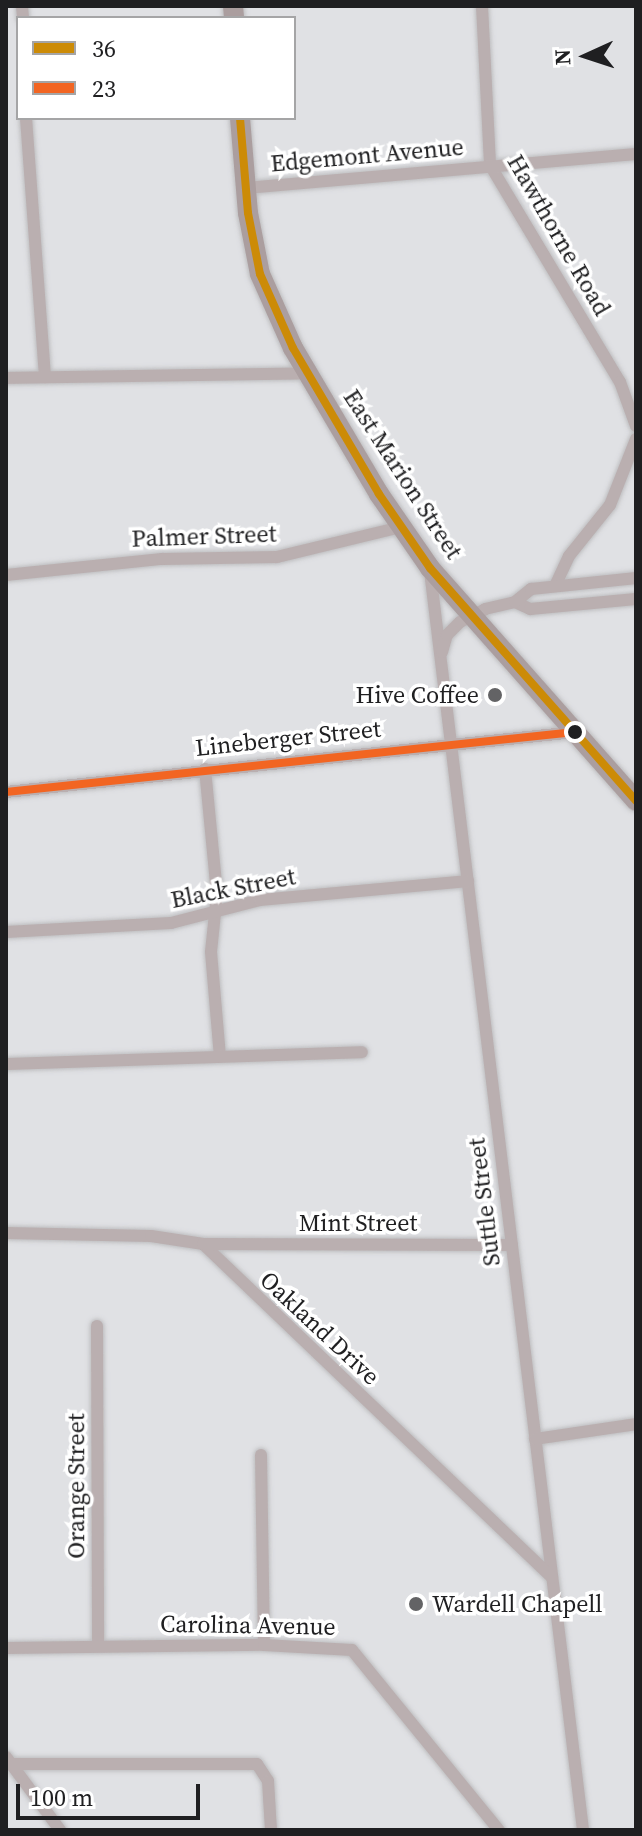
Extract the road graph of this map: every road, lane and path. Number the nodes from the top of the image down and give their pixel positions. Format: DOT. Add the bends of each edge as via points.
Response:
graph roads {
  1 [pos="482,6"];
  2 [pos="26,120"];
  3 [pos="240,120"];
  4 [pos="636,154"];
  5 [pos="490,165"];
  6 [pos="246,188"];
  7 [pos="308,373"];
  8 [pos="45,377"];
  9 [pos="6,378"];
  10 [pos="636,426"];
  11 [pos="636,439"];
  12 [pos="401,527"];
  13 [pos="430,568"];
  14 [pos="6,575"];
  15 [pos="636,578"];
  16 [pos="555,586"];
  17 [pos="636,599"];
  18 [pos="515,602"];
  19 [pos="470,615"];
  20 [pos="441,659"];
  21 [pos="575,732"];
  22 [pos="452,743"];
  23 [pos="205,769"];
  24 [pos="6,792"];
  25 [pos="636,801"];
  26 [pos="468,881"];
  27 [pos="215,913"];
  28 [pos="6,932"];
  29 [pos="362,1052"];
  30 [pos="220,1057"];
  31 [pos="6,1064"];
  32 [pos="6,1233"];
  33 [pos="203,1244"];
  34 [pos="512,1245"];
  35 [pos="97,1326"];
  36 [pos="636,1424"];
  37 [pos="535,1439"];
  38 [pos="261,1455"];
  39 [pos="552,1578"];
  40 [pos="264,1645"];
  41 [pos="98,1646"];
  42 [pos="6,1648"];
  43 [pos="9,1760"];
  44 [pos="60,1830"];
  45 [pos="271,1830"];
  46 [pos="499,1830"];
  47 [pos="583,1830"];
  1 -- 5 [label="street, Hawthorne Road"];
  2 -- 8 [label="street"];
  3 -- 6 [label="main road, East Marion Street"];
  4 -- 5 [label="street, Edgemont Avenue"];
  5 -- 6 [label="street, Edgemont Avenue"];
  5 -- 10 [label="street, Hawthorne Road" via="620,382"];
  6 -- 7 [label="main road, East Marion Street" via="260,274"];
  7 -- 8 [label="street"];
  7 -- 12 [label="main road, East Marion Street"];
  8 -- 9 [label="street"];
  11 -- 16 [label="street" via="610,505 563,565"];
  12 -- 13 [label="main road, East Marion Street"];
  12 -- 14 [label="street, Palmer Street" via="277,557 162,559"];
  13 -- 19 [label="main road, East Marion Street"];
  13 -- 20 [label="street, Suttle Street"];
  15 -- 16 [label="street"];
  16 -- 18 [label="street" via="531,589"];
  17 -- 18 [label="street" via="533,609"];
  18 -- 19 [label="street"];
  19 -- 20 [label="street" via="447,635"];
  19 -- 21 [label="main road, East Marion Street"];
  20 -- 22 [label="street, Suttle Street"];
  21 -- 22 [label="street, Lineberger Street"];
  21 -- 25 [label="main road, East Marion Street"];
  22 -- 23 [label="street, Lineberger Street"];
  22 -- 26 [label="street, Suttle Street"];
  23 -- 24 [label="street, Lineberger Street"];
  23 -- 27 [label="street"];
  26 -- 27 [label="street, Black Street" via="260,900"];
  26 -- 34 [label="street, Suttle Street"];
  27 -- 28 [label="street, Black Street" via="171,923"];
  27 -- 30 [label="street" via="211,952"];
  29 -- 30 [label="street"];
  30 -- 31 [label="street"];
  32 -- 33 [label="street" via="151,1236"];
  33 -- 34 [label="street, Mint Street"];
  33 -- 39 [label="street, Oakland Drive"];
  34 -- 37 [label="street, Suttle Street"];
  35 -- 41 [label="street, Orange Street"];
  36 -- 37 [label="street"];
  37 -- 39 [label="street, Suttle Street"];
  38 -- 40 [label="street"];
  39 -- 47 [label="street, Suttle Street"];
  40 -- 41 [label="street, Carolina Avenue"];
  40 -- 46 [label="street, Carolina Avenue" via="352,1650"];
  41 -- 42 [label="street, Carolina Avenue"];
  43 -- 44 [label="street"];
  43 -- 45 [label="street" via="257,1764 268,1781"];
}
